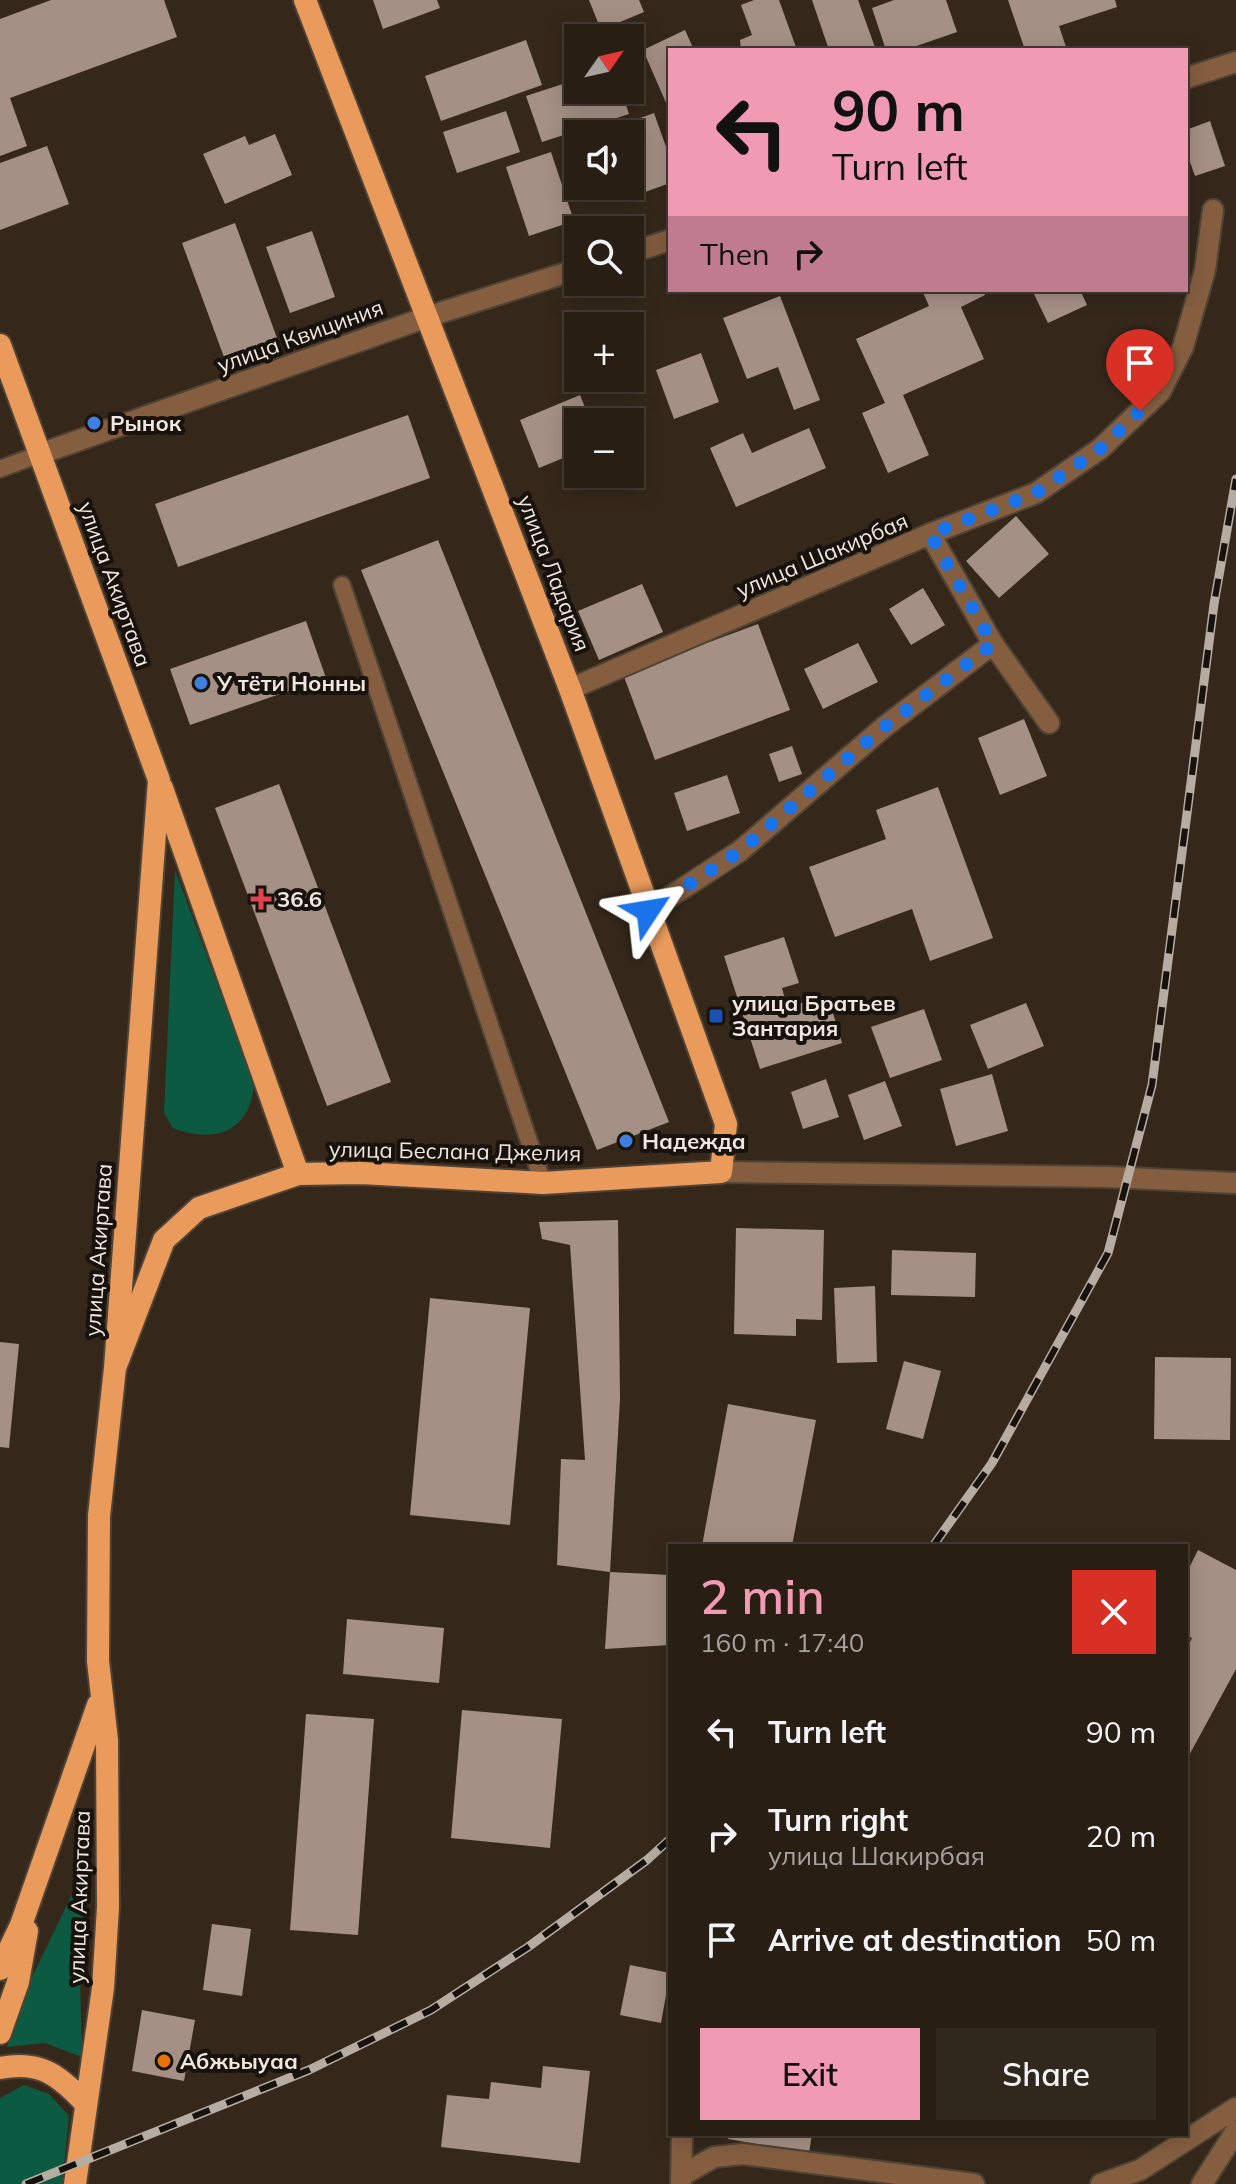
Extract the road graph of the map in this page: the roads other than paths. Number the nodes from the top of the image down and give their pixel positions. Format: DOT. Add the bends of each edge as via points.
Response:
graph roads {
  1 [pos="305,0"];
  2 [pos="1236,62"];
  3 [pos="1188,77"];
  4 [pos="1213,210"];
  5 [pos="668,241"];
  6 [pos="644,248"];
  7 [pos="564,273"];
  8 [pos="430,316"];
  9 [pos="0,345"];
  10 [pos="40,454"];
  11 [pos="0,469"];
  12 [pos="930,534"];
  13 [pos="342,585"];
  14 [pos="993,644"];
  15 [pos="570,689"];
  16 [pos="1049,723"];
  17 [pos="159,780"];
  18 [pos="648,911"];
  19 [pos="721,1172"];
  20 [pos="298,1174"];
  21 [pos="543,1183"];
  22 [pos="1236,1183"];
  23 [pos="115,1368"];
  24 [pos="100,1697"];
  25 [pos="34,1890"];
  26 [pos="0,1969"];
  27 [pos="0,2033"];
  28 [pos="0,2068"];
  29 [pos="86,2104"];
  30 [pos="1236,2108"];
  31 [pos="1236,2131"];
  32 [pos="682,2136"];
  33 [pos="681,2180"];
  34 [pos="75,2184"];
  35 [pos="974,2184"];
  36 [pos="1101,2184"];
  37 [pos="1202,2184"];
  1 -- 8 [label="highway, улица Ладария"];
  2 -- 3 [label="street"];
  4 -- 12 [label="street, улица Шакирбая" via="1205,270 1183,347 1160,392 1100,449 1036,493"];
  5 -- 6 [label="street"];
  7 -- 8 [label="street, улица Квициния"];
  8 -- 10 [label="street, улица Квициния"];
  8 -- 15 [label="highway, улица Ладария"];
  9 -- 10 [label="highway, улица Акиртава"];
  10 -- 11 [label="lane"];
  10 -- 17 [label="highway, улица Акиртава"];
  12 -- 14 [label="street"];
  12 -- 15 [label="street, улица Шакирбая"];
  13 -- 21 [label="lane"];
  14 -- 16 [label="street"];
  14 -- 18 [label="street" via="884,727 740,851"];
  15 -- 18 [label="highway, улица Ладария"];
  17 -- 20 [label="highway"];
  17 -- 23 [label="highway, улица Акиртава"];
  18 -- 19 [label="highway, улица Ладария" via="726,1124"];
  19 -- 21 [label="highway, улица Беслана Джелия"];
  19 -- 22 [label="street, улица Беслана Джелия"];
  20 -- 21 [label="highway, улица Беслана Джелия"];
  20 -- 23 [label="highway, улица Беслана Джелия" via="199,1208 164,1240"];
  23 -- 24 [label="highway, улица Акиртава" via="99,1516"];
  24 -- 25 [label="highway"];
  24 -- 29 [label="highway, улица Акиртава" via="107,1740 108,1907 103,1988"];
  25 -- 26 [label="highway"];
  25 -- 27 [label="highway" via="18,1982"];
  28 -- 29 [label="highway" via="23,2063 49,2072"];
  29 -- 34 [label="highway, улица Акиртава"];
  30 -- 36 [label="street" via="1140,2170"];
  31 -- 37 [label="street"];
  32 -- 33 [label="street"];
  33 -- 35 [label="street" via="714,2157 743,2154"];
}
